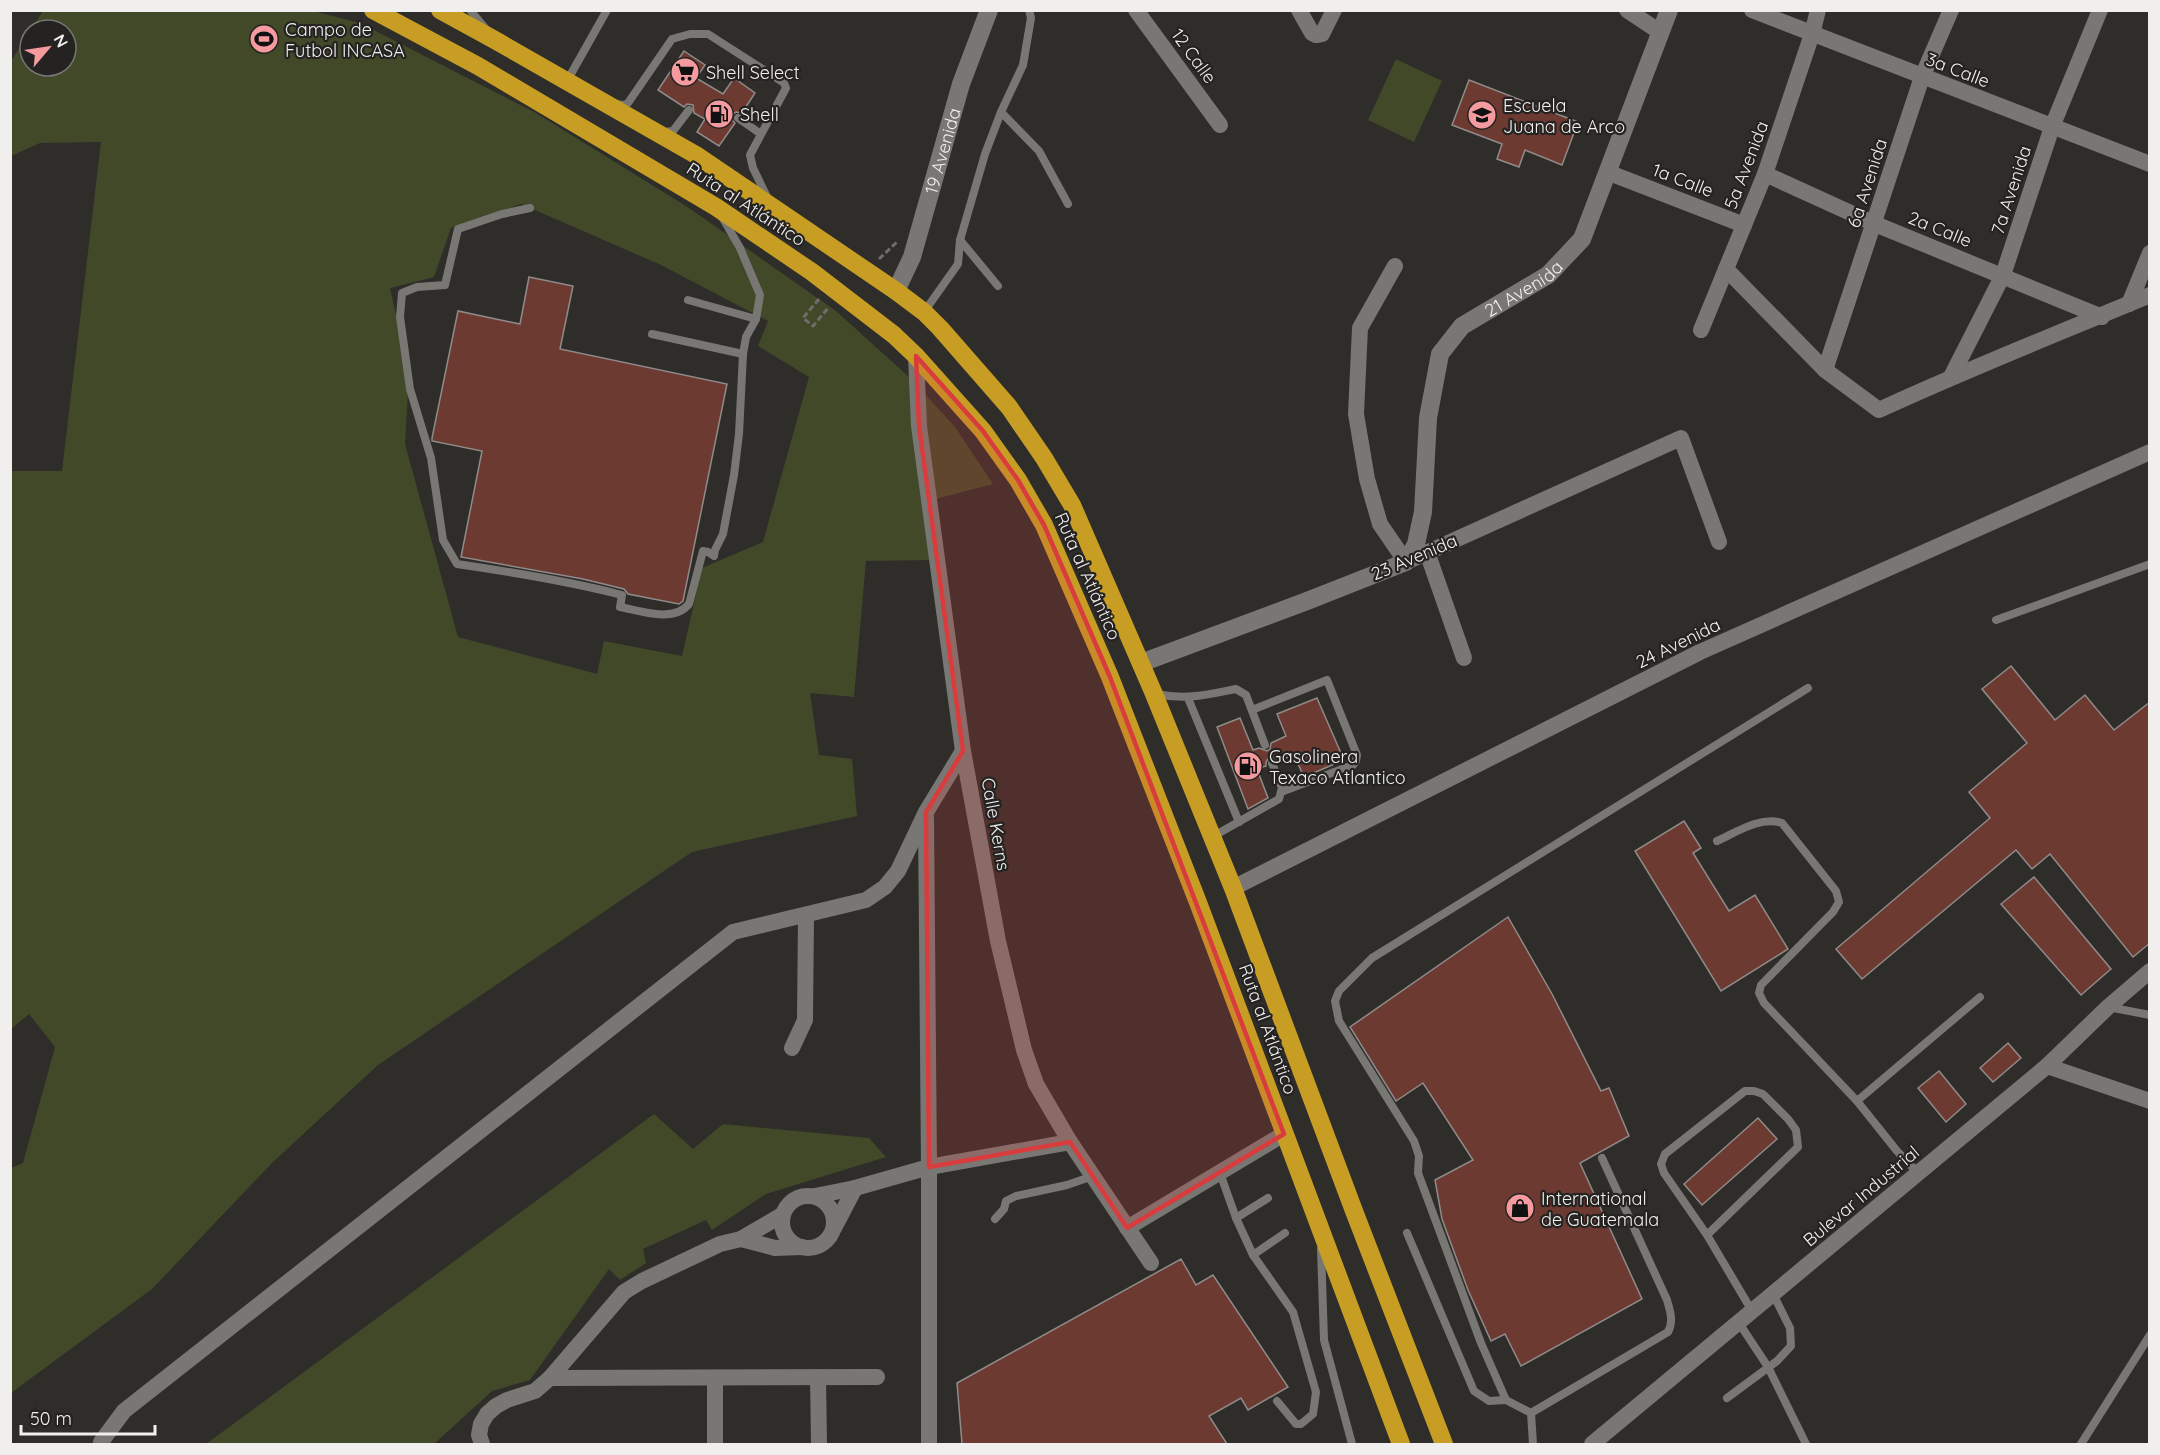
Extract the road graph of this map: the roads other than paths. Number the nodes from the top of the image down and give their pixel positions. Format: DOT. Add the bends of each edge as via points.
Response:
graph roads {
  1 [pos="373,10"];
  2 [pos="440,10"];
  3 [pos="471,10"];
  4 [pos="606,10"];
  5 [pos="989,10"];
  6 [pos="1029,10"];
  7 [pos="1136,10"];
  8 [pos="1299,10"];
  9 [pos="1334,10"];
  10 [pos="1627,10"];
  11 [pos="1669,10"];
  12 [pos="1752,10"];
  13 [pos="1818,10"];
  14 [pos="1951,10"];
  15 [pos="2100,10"];
  16 [pos="1660,32"];
  17 [pos="1812,34"];
  18 [pos="493,39"];
  19 [pos="1922,77"];
  20 [pos="567,81"];
  21 [pos="603,102"];
  22 [pos="689,110"];
  23 [pos="1001,112"];
  24 [pos="738,118"];
  25 [pos="1220,125"];
  26 [pos="2052,127"];
  27 [pos="656,132"];
  28 [pos="761,134"];
  29 [pos="2150,164"];
  30 [pos="1607,172"];
  31 [pos="1765,174"];
  32 [pos="1068,204"];
  33 [pos="716,207"];
  34 [pos="530,208"];
  35 [pos="778,211"];
  36 [pos="1875,224"];
  37 [pos="1744,225"];
  38 [pos="960,240"];
  39 [pos="2150,253"];
  40 [pos="1395,267"];
  41 [pos="1726,269"];
  42 [pos="2003,275"];
  43 [pos="998,286"];
  44 [pos="896,291"];
  45 [pos="2150,295"];
  46 [pos="688,300"];
  47 [pos="2129,304"];
  48 [pos="924,312"];
  49 [pos="2102,317"];
  50 [pos="756,319"];
  51 [pos="1701,330"];
  52 [pos="652,334"];
  53 [pos="743,354"];
  54 [pos="916,356"];
  55 [pos="1825,370"];
  56 [pos="1951,377"];
  57 [pos="2150,452"];
  58 [pos="1719,542"];
  59 [pos="1427,552"];
  60 [pos="1407,561"];
  61 [pos="2150,564"];
  62 [pos="1996,620"];
  63 [pos="1464,658"];
  64 [pos="1141,663"];
  65 [pos="1808,688"];
  66 [pos="1154,694"];
  67 [pos="1188,698"];
  68 [pos="1252,710"];
  69 [pos="1265,745"];
  70 [pos="963,751"];
  71 [pos="1272,764"];
  72 [pos="1281,792"];
  73 [pos="926,812"];
  74 [pos="1239,822"];
  75 [pos="1212,837"];
  76 [pos="1718,841"];
  77 [pos="1233,888"];
  78 [pos="806,916"];
  79 [pos="2150,971"];
  80 [pos="1980,997"];
  81 [pos="2108,1007"];
  82 [pos="2150,1015"];
  83 [pos="792,1048"];
  84 [pos="2047,1066"];
  85 [pos="1857,1101"];
  86 [pos="2150,1101"];
  87 [pos="1284,1134"];
  88 [pos="1070,1142"];
  89 [pos="1602,1158"];
  90 [pos="929,1167"];
  91 [pos="1220,1173"];
  92 [pos="1918,1173"];
  93 [pos="1094,1176"];
  94 [pos="855,1188"];
  95 [pos="815,1196"];
  96 [pos="1268,1198"];
  97 [pos="782,1215"];
  98 [pos="1236,1218"];
  99 [pos="995,1219"];
  100 [pos="1317,1219"];
  101 [pos="834,1228"];
  102 [pos="1127,1228"];
  103 [pos="1285,1233"];
  104 [pos="1407,1233"];
  105 [pos="1707,1234"];
  106 [pos="741,1239"];
  107 [pos="802,1247"];
  108 [pos="1253,1256"];
  109 [pos="1150,1263"];
  110 [pos="1773,1294"];
  111 [pos="1752,1311"];
  112 [pos="1738,1323"];
  113 [pos="2150,1335"];
  114 [pos="1768,1367"];
  115 [pos="715,1377"];
  116 [pos="818,1377"];
  117 [pos="877,1377"];
  118 [pos="550,1378"];
  119 [pos="1727,1398"];
  120 [pos="1506,1400"];
  121 [pos="1277,1401"];
  122 [pos="1531,1413"];
  123 [pos="101,1442"];
  124 [pos="482,1444"];
  125 [pos="715,1444"];
  126 [pos="819,1444"];
  127 [pos="929,1444"];
  128 [pos="1352,1444"];
  129 [pos="1401,1444"];
  130 [pos="1444,1444"];
  131 [pos="1533,1444"];
  132 [pos="1592,1444"];
  133 [pos="1806,1444"];
  134 [pos="2081,1444"];
  1 -- 33 [label="highway, Ruta al Atlántico" via="478,66"];
  2 -- 18 [label="highway, Ruta al Atlántico"];
  3 -- 18 [label="lane"];
  4 -- 20 [label="lane"];
  5 -- 44 [label="street, 19 Avenida" via="962,84 912,257"];
  6 -- 23 [label="lane" via="1023,65"];
  7 -- 25 [label="street, 12 Calle"];
  8 -- 9 [label="street" via="1316,35 1322,34"];
  10 -- 16 [label="street"];
  11 -- 16 [label="street, 21 Avenida"];
  12 -- 17 [label="street, 3a Calle"];
  13 -- 17 [label="street, 5a Avenida"];
  14 -- 19 [label="street, 6a Avenida"];
  15 -- 26 [label="street, 7a Avenida"];
  16 -- 30 [label="street, 21 Avenida"];
  17 -- 19 [label="street, 3a Calle"];
  17 -- 31 [label="street, 5a Avenida"];
  18 -- 20 [label="highway, Ruta al Atlántico"];
  19 -- 26 [label="street, 3a Calle"];
  19 -- 36 [label="street, 6a Avenida"];
  20 -- 21 [label="highway, Ruta al Atlántico"];
  21 -- 27 [label="highway, Ruta al Atlántico"];
  21 -- 28 [label="lane" via="628,103 672,39 708,34 784,83 786,88"];
  22 -- 27 [label="lane" via="673,131"];
  23 -- 32 [label="lane" via="1039,151"];
  23 -- 38 [label="lane"];
  24 -- 28 [label="lane"];
  26 -- 29 [label="street, 3a Calle"];
  26 -- 42 [label="street, 7a Avenida"];
  27 -- 35 [label="highway, Ruta al Atlántico"];
  28 -- 35 [label="lane" via="750,155 762,188"];
  30 -- 37 [label="street, 1a Calle"];
  30 -- 60 [label="street, 21 Avenida" via="1582,239 1548,275 1462,326 1440,354 1428,418 1423,512 1416,544"];
  31 -- 36 [label="street, 2a Calle"];
  31 -- 37 [label="street, 5a Avenida"];
  33 -- 50 [label="lane" via="740,248 760,295"];
  33 -- 54 [label="highway, Ruta al Atlántico" via="813,272"];
  34 -- 53 [label="lane" via="458,229 445,285 402,292 400,317 410,389 431,458 443,540 457,564 613,592 622,595 620,607 639,611 665,614 684,609 703,551 714,556 723,534 739,434"];
  35 -- 44 [label="highway, Ruta al Atlántico"];
  36 -- 42 [label="street, 2a Calle"];
  36 -- 55 [label="street, 6a Avenida"];
  37 -- 41 [label="street, 5a Avenida"];
  38 -- 43 [label="lane"];
  38 -- 48 [label="lane" via="958,264"];
  39 -- 47 [label="street"];
  40 -- 60 [label="street" via="1360,328 1356,414 1367,479 1380,524"];
  41 -- 51 [label="street, 5a Avenida"];
  41 -- 55 [label="street"];
  42 -- 49 [label="street, 2a Calle"];
  42 -- 56 [label="street, 7a Avenida"];
  44 -- 48 [label="highway, Ruta al Atlántico"];
  45 -- 47 [label="street"];
  46 -- 50 [label="lane"];
  47 -- 49 [label="street"];
  48 -- 64 [label="highway, Ruta al Atlántico" via="1009,407 1044,458 1072,505"];
  49 -- 56 [label="street"];
  50 -- 53 [label="lane" via="746,337"];
  52 -- 53 [label="lane"];
  54 -- 70 [label="street, Calle Kerns" via="919,426"];
  54 -- 87 [label="highway, Ruta al Atlántico" via="983,431 1044,525 1114,688"];
  55 -- 56 [label="street" via="1879,410"];
  57 -- 77 [label="street, 24 Avenida" via="1700,652"];
  58 -- 59 [label="street, 23 Avenida" via="1681,438"];
  59 -- 60 [label="street, 23 Avenida"];
  59 -- 63 [label="street"];
  60 -- 64 [label="street, 23 Avenida"];
  61 -- 62 [label="lane"];
  64 -- 66 [label="highway, Ruta al Atlántico"];
  65 -- 120 [label="lane" via="1372,958 1339,991 1335,1001 1339,1021 1414,1141 1419,1156 1418,1173"];
  66 -- 67 [label="lane"];
  66 -- 75 [label="highway, Ruta al Atlántico"];
  67 -- 68 [label="lane" via="1236,689 1246,695"];
  67 -- 74 [label="lane"];
  68 -- 69 [label="lane"];
  68 -- 72 [label="lane" via="1327,680 1357,755 1353,765"];
  70 -- 73 [label="street"];
  70 -- 88 [label="street, Calle Kerns" via="998,941 1023,1050 1036,1084"];
  71 -- 72 [label="lane"];
  72 -- 74 [label="lane" via="1279,799"];
  73 -- 78 [label="street" via="898,871 885,887 866,900"];
  73 -- 90 [label="street"];
  74 -- 75 [label="lane"];
  75 -- 77 [label="highway, Ruta al Atlántico"];
  76 -- 85 [label="lane" via="1771,819 1782,823 1836,891 1839,902 1833,912 1761,985 1759,993 1764,1003"];
  77 -- 130 [label="highway, Ruta al Atlántico"];
  78 -- 83 [label="street" via="806,1020"];
  78 -- 123 [label="street" via="733,932 124,1411"];
  79 -- 81 [label="street, Bulevar Industrial"];
  80 -- 85 [label="lane"];
  81 -- 82 [label="lane"];
  81 -- 84 [label="street, Bulevar Industrial"];
  84 -- 86 [label="street"];
  84 -- 92 [label="street, Bulevar Industrial"];
  85 -- 92 [label="lane"];
  87 -- 91 [label="street"];
  87 -- 100 [label="highway, Ruta al Atlántico"];
  88 -- 90 [label="street"];
  88 -- 93 [label="street, Calle Kerns"];
  89 -- 122 [label="lane" via="1667,1300 1671,1328"];
  90 -- 94 [label="street"];
  90 -- 127 [label="street"];
  91 -- 98 [label="lane"];
  91 -- 102 [label="street"];
  92 -- 110 [label="street, Bulevar Industrial"];
  93 -- 99 [label="lane" via="1016,1196 1006,1201"];
  93 -- 102 [label="street, Calle Kerns"];
  94 -- 95 [label="street"];
  94 -- 101 [label="street"];
  95 -- 97 [label="street" via="795,1198"];
  95 -- 101 [label="street" via="831,1208"];
  96 -- 98 [label="lane"];
  97 -- 106 [label="street"];
  97 -- 107 [label="street" via="786,1235"];
  98 -- 108 [label="lane"];
  100 -- 128 [label="lane" via="1324,1340"];
  100 -- 129 [label="highway, Ruta al Atlántico"];
  101 -- 107 [label="street" via="822,1244"];
  102 -- 109 [label="street, Calle Kerns"];
  103 -- 108 [label="lane"];
  104 -- 120 [label="lane" via="1474,1391 1489,1401"];
  105 -- 105 [label="lane" via="1798,1147 1796,1130 1788,1119 1754,1090 1745,1091 1665,1154 1661,1164"];
  105 -- 111 [label="lane"];
  106 -- 107 [label="street" via="775,1248"];
  106 -- 118 [label="street" via="720,1244 624,1292"];
  108 -- 121 [label="lane" via="1293,1312 1316,1392 1313,1414 1301,1424 1296,1424"];
  110 -- 111 [label="street, Bulevar Industrial"];
  110 -- 114 [label="lane" via="1790,1328 1791,1346"];
  111 -- 112 [label="street, Bulevar Industrial"];
  112 -- 114 [label="lane"];
  112 -- 132 [label="street, Bulevar Industrial"];
  113 -- 134 [label="lane"];
  114 -- 119 [label="lane"];
  114 -- 133 [label="lane"];
  115 -- 116 [label="street"];
  115 -- 118 [label="street"];
  115 -- 125 [label="street"];
  116 -- 117 [label="street"];
  116 -- 126 [label="street"];
  118 -- 124 [label="street" via="535,1391 496,1406 481,1424"];
  120 -- 122 [label="lane"];
  122 -- 131 [label="lane"];
}
